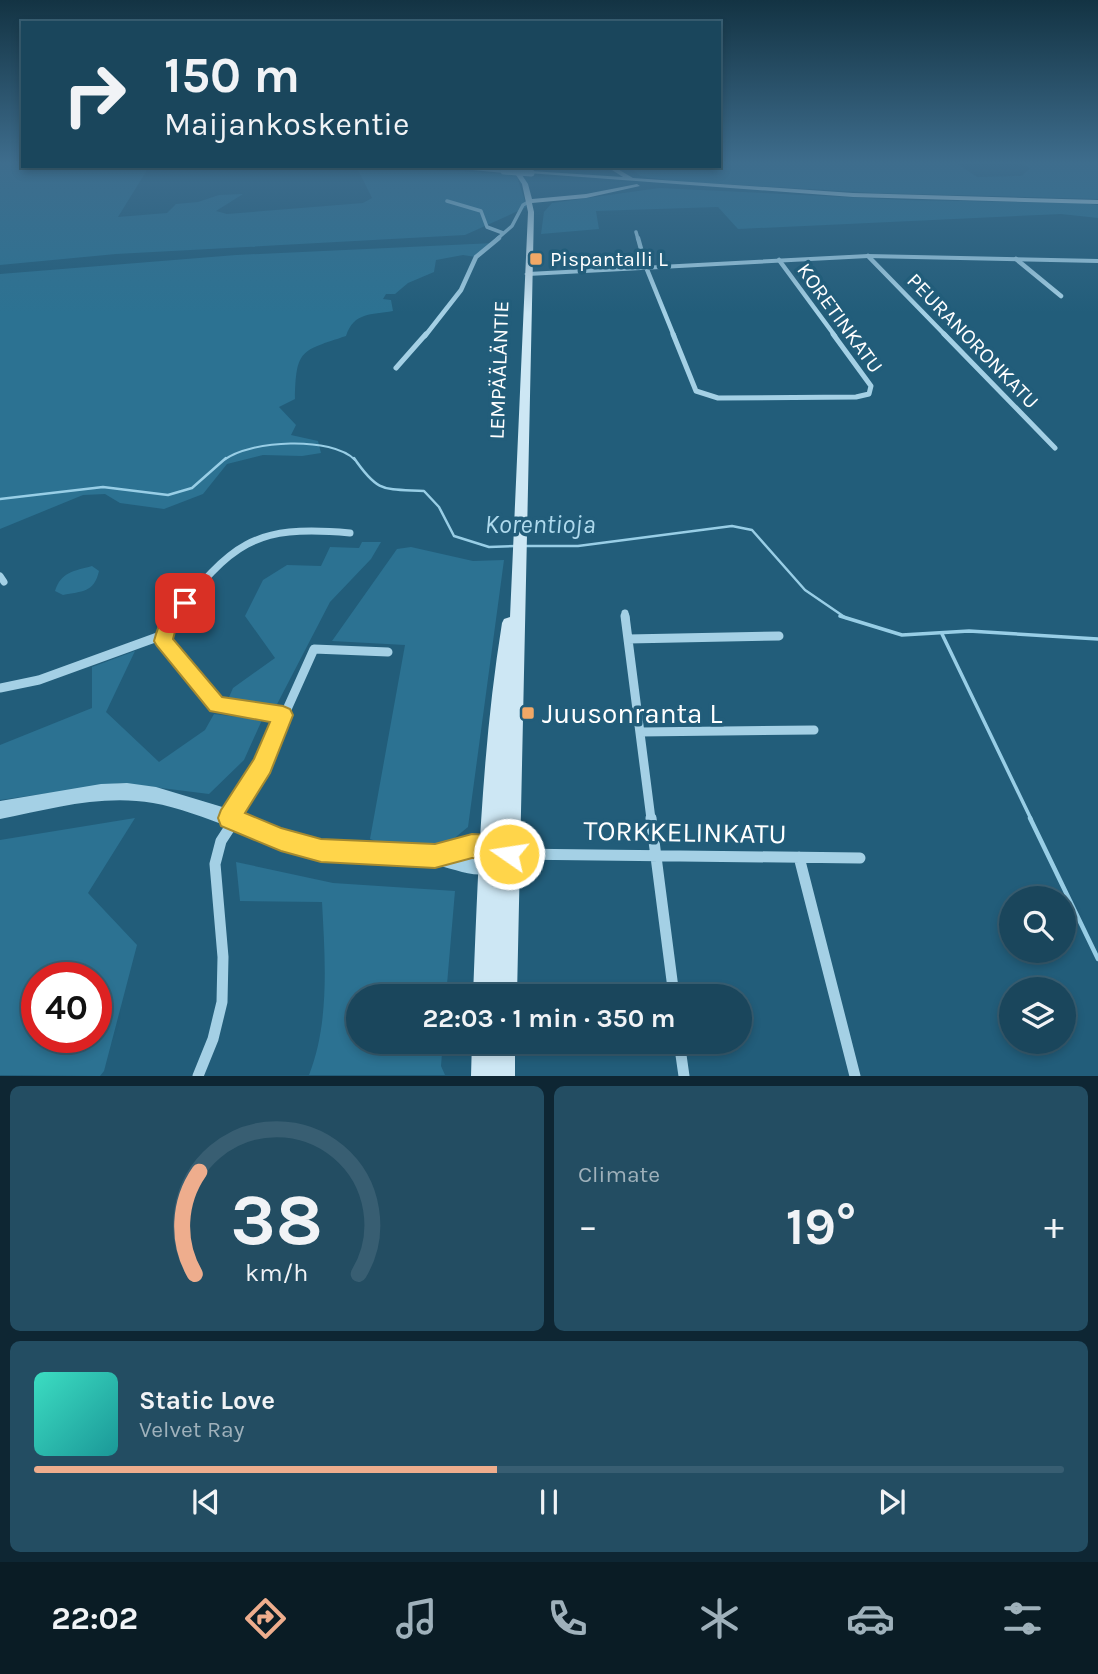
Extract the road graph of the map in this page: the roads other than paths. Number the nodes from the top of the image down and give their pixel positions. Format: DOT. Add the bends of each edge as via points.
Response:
graph roads {
  1 [pos="481,212"];
  2 [pos="520,212"];
  3 [pos="530,212"];
  4 [pos="636,232"];
  5 [pos="503,233"];
  6 [pos="868,256"];
  7 [pos="1016,258"];
  8 [pos="779,260"];
  9 [pos="1098,261"];
  10 [pos="646,267"];
  11 [pos="565,271"];
  12 [pos="528,273"];
  13 [pos="1061,296"];
  14 [pos="396,368"];
  15 [pos="1055,448"];
  16 [pos="350,533"];
  17 [pos="517,580"];
  18 [pos="625,613"];
  19 [pos="163,635"];
  20 [pos="779,636"];
  21 [pos="628,639"];
  22 [pos="388,652"];
  23 [pos="0,688"];
  24 [pos="283,715"];
  25 [pos="814,730"];
  26 [pos="640,732"];
  27 [pos="0,810"];
  28 [pos="232,819"];
  29 [pos="509,854"];
  30 [pos="656,855"];
  31 [pos="489,856"];
  32 [pos="799,857"];
  33 [pos="860,858"];
  34 [pos="485,984"];
  35 [pos="505,984"];
  36 [pos="672,984"];
  37 [pos="484,1054"];
  38 [pos="503,1054"];
  39 [pos="681,1054"];
  40 [pos="198,1076"];
  41 [pos="484,1076"];
  42 [pos="502,1076"];
  43 [pos="684,1076"];
  44 [pos="855,1076"];
  1 -- 5 [label="street" via="487,227"];
  2 -- 5 [label="street"];
  3 -- 12 [label="main road, LEMPÄÄLÄNTIE"];
  4 -- 10 [label="street"];
  5 -- 14 [label="street" via="476,257 442,317"];
  6 -- 7 [label="street"];
  6 -- 8 [label="street"];
  6 -- 15 [label="street, PEURANORONKATU"];
  7 -- 9 [label="street"];
  7 -- 13 [label="street"];
  8 -- 10 [label="street"];
  8 -- 10 [label="street, KORETINKATU" via="871,386 869,394 702,395 692,386"];
  10 -- 11 [label="street"];
  11 -- 12 [label="street"];
  12 -- 17 [label="main road, LEMPÄÄLÄNTIE"];
  16 -- 19 [label="street" via="280,530 240,547 203,580"];
  17 -- 29 [label="main road, LEMPÄÄLÄNTIE"];
  17 -- 31 [label="main road, LEMPÄÄLÄNTIE" via="499,702"];
  18 -- 21 [label="street"];
  19 -- 23 [label="street" via="39,680"];
  19 -- 24 [label="street" via="217,705"];
  20 -- 21 [label="street"];
  21 -- 26 [label="street"];
  22 -- 24 [label="street" via="314,649"];
  24 -- 28 [label="street"];
  25 -- 26 [label="street"];
  26 -- 30 [label="street"];
  27 -- 28 [label="street" via="127,791 156,795"];
  28 -- 31 [label="street" via="281,840 321,850 435,856 470,866"];
  28 -- 40 [label="street" via="216,852 222,1002"];
  29 -- 30 [label="street, TORKKELINKATU"];
  29 -- 31 [label="street"];
  29 -- 35 [label="main road, LEMPÄÄLÄNTIE"];
  30 -- 32 [label="street, TORKKELINKATU"];
  30 -- 36 [label="street"];
  31 -- 34 [label="main road, LEMPÄÄLÄNTIE"];
  32 -- 33 [label="street, TORKKELINKATU"];
  32 -- 44 [label="street"];
  37 -- 41 [label="main road"];
  38 -- 42 [label="main road"];
  39 -- 43 [label="street"];
}
